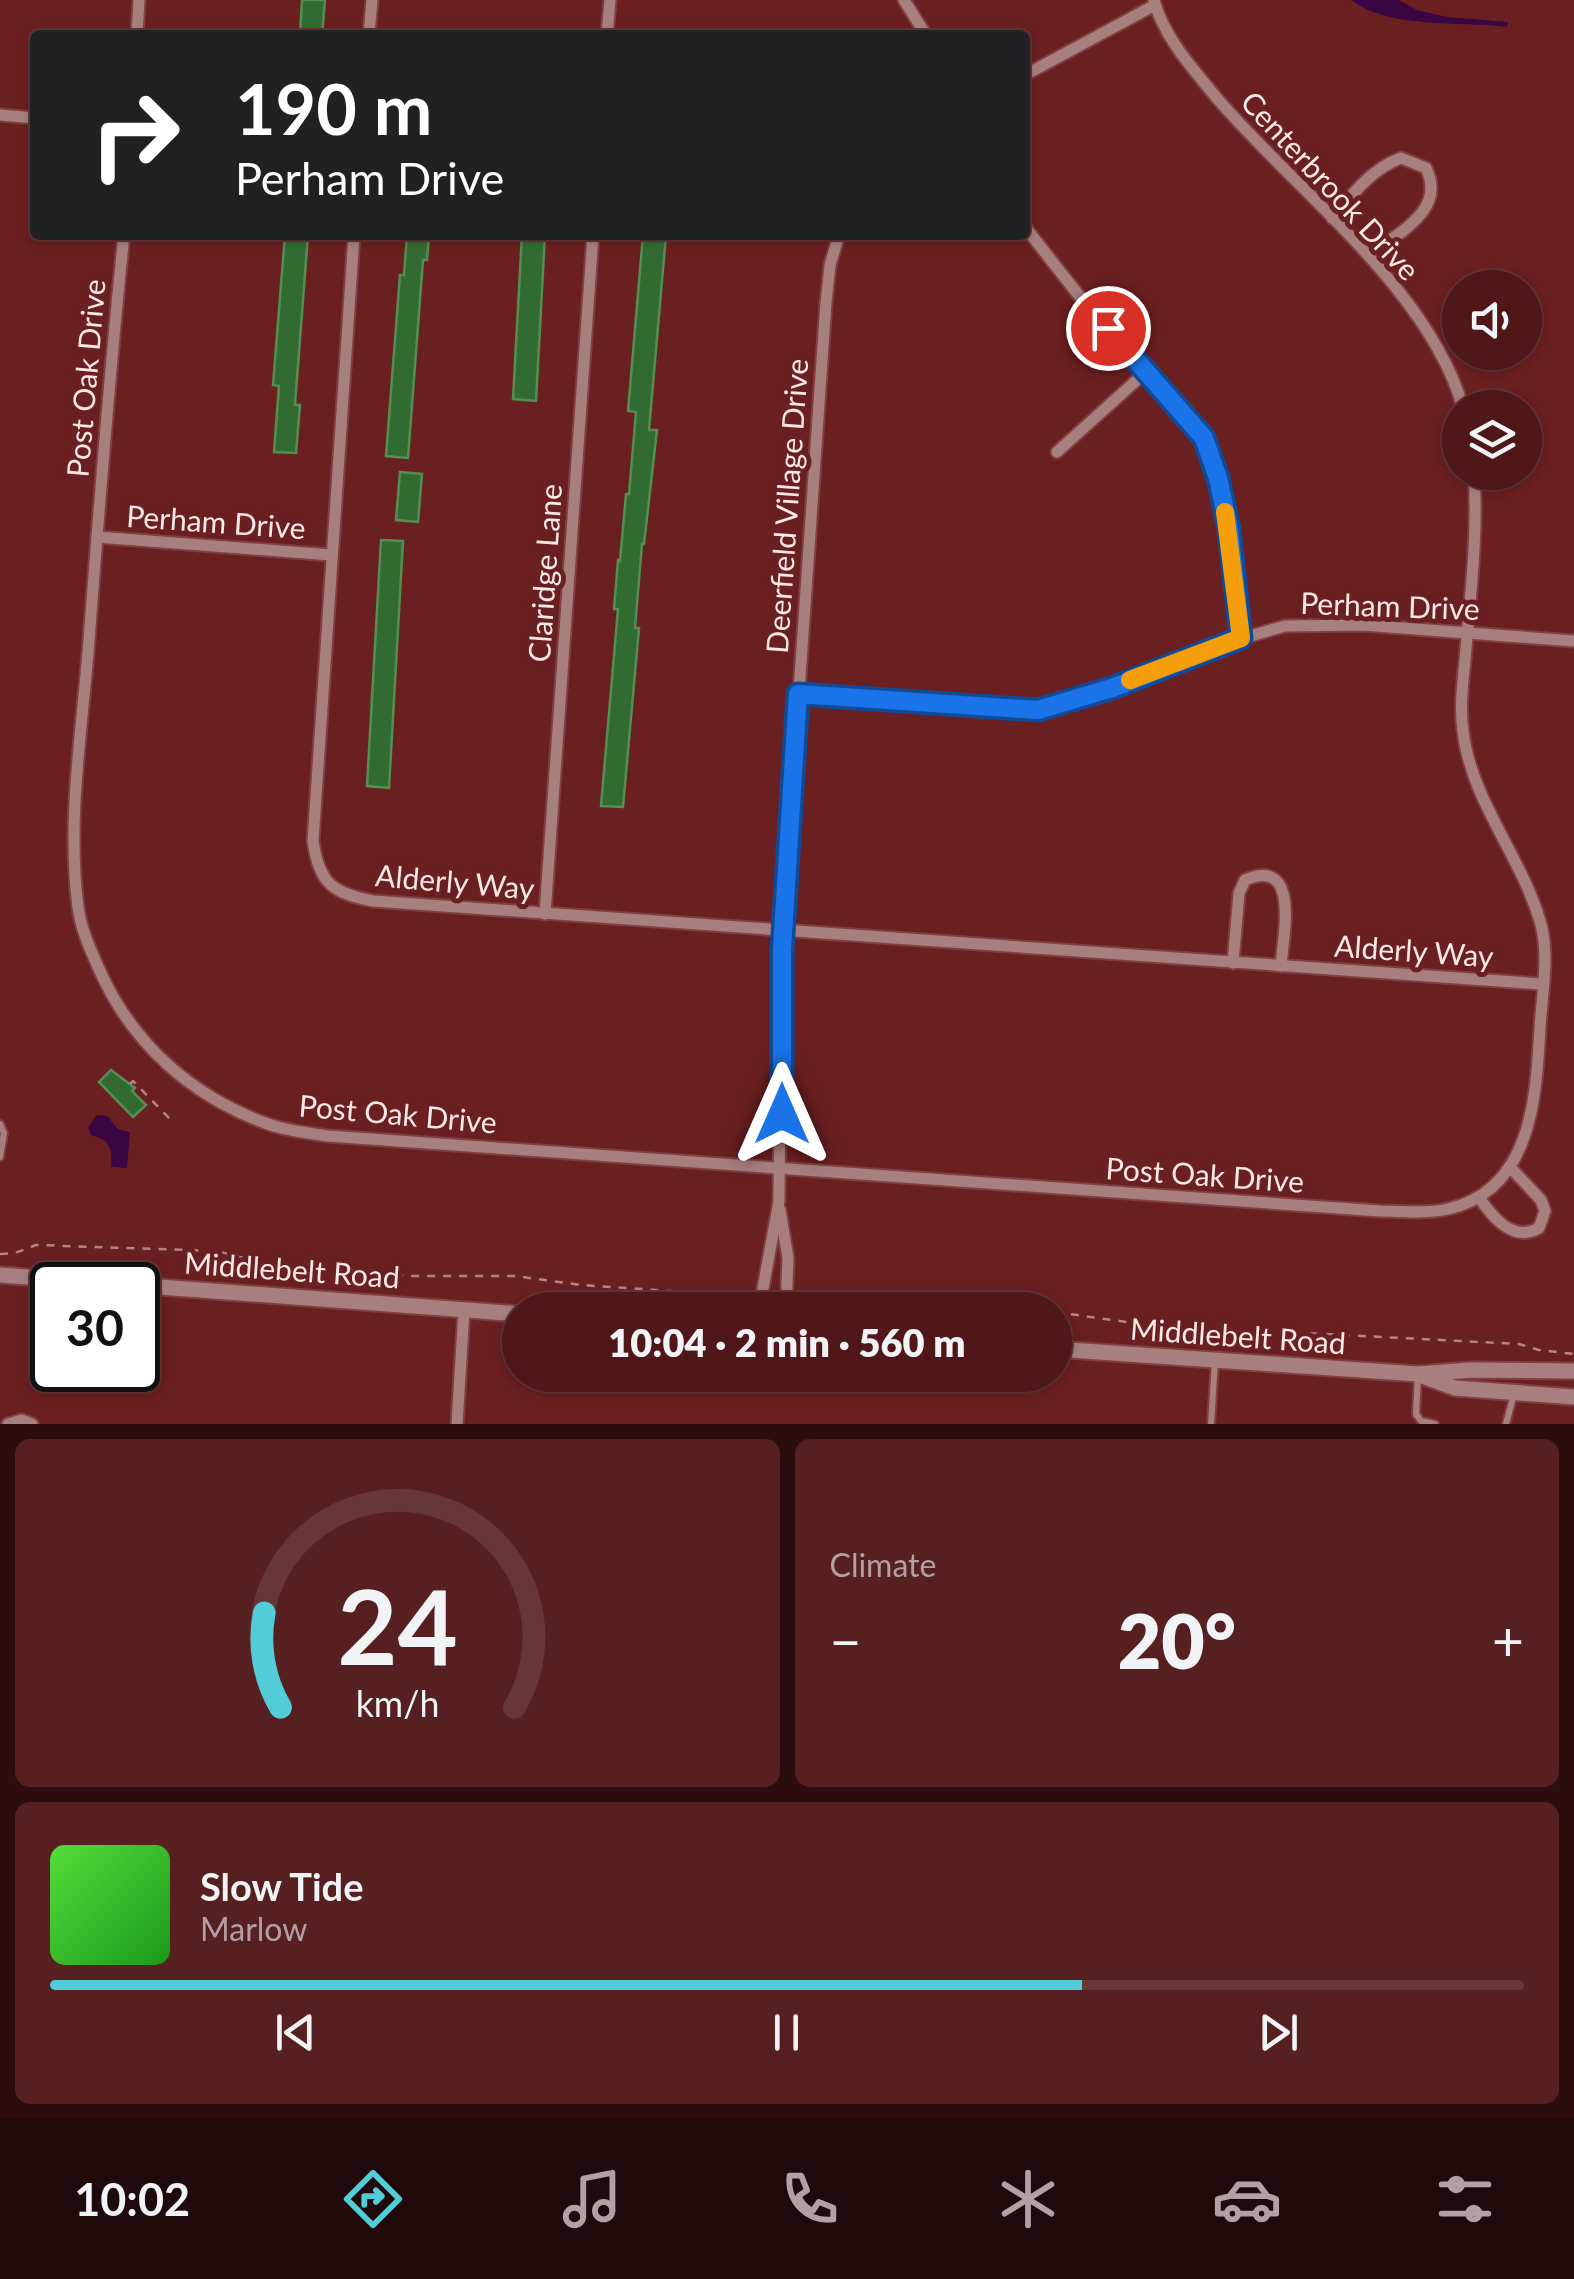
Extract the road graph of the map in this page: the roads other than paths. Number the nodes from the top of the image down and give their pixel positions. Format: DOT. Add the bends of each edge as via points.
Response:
graph roads {
  1 [pos="140,0"];
  2 [pos="372,0"];
  3 [pos="610,0"];
  4 [pos="907,1"];
  5 [pos="1155,2"];
  6 [pos="137,30"];
  7 [pos="370,30"];
  8 [pos="608,30"];
  9 [pos="923,30"];
  10 [pos="1030,72"];
  11 [pos="0,116"];
  12 [pos="30,118"];
  13 [pos="1332,218"];
  14 [pos="1030,233"];
  15 [pos="123,240"];
  16 [pos="354,240"];
  17 [pos="593,240"];
  18 [pos="837,240"];
  19 [pos="1369,256"];
  20 [pos="1148,370"];
  21 [pos="1456,390"];
  22 [pos="1056,452"];
  23 [pos="1474,490"];
  24 [pos="96,537"];
  25 [pos="331,554"];
  26 [pos="1467,633"];
  27 [pos="1241,638"];
  28 [pos="1574,641"];
  29 [pos="798,694"];
  30 [pos="545,914"];
  31 [pos="783,931"];
  32 [pos="1233,963"];
  33 [pos="1282,966"];
  34 [pos="1542,984"];
  35 [pos="0,1124"];
  36 [pos="0,1157"];
  37 [pos="1510,1167"];
  38 [pos="780,1170"];
  39 [pos="1478,1197"];
  40 [pos="779,1201"];
  41 [pos="0,1275"];
  42 [pos="761,1292"];
  43 [pos="787,1292"];
  44 [pos="464,1310"];
  45 [pos="502,1313"];
  46 [pos="1072,1350"];
  47 [pos="1215,1360"];
  48 [pos="1574,1372"];
  49 [pos="1418,1374"];
  50 [pos="1514,1394"];
  51 [pos="1574,1398"];
  52 [pos="8,1424"];
  53 [pos="32,1424"];
  54 [pos="456,1424"];
  55 [pos="1211,1424"];
  56 [pos="1435,1424"];
  57 [pos="1506,1424"];
  1 -- 6 [label="street"];
  2 -- 7 [label="street"];
  3 -- 8 [label="street"];
  4 -- 9 [label="street"];
  5 -- 10 [label="street"];
  5 -- 13 [label="street, Centerbrook Drive" via="1164,26 1213,93"];
  11 -- 12 [label="street"];
  13 -- 19 [label="street, Centerbrook Drive"];
  13 -- 19 [label="street" via="1386,163 1401,158 1426,168 1433,182 1428,208"];
  14 -- 20 [label="street"];
  15 -- 24 [label="street, Post Oak Drive"];
  16 -- 25 [label="street, Alderly Way"];
  17 -- 30 [label="street, Claridge Lane"];
  18 -- 29 [label="street, Deerfield Village Drive" via="826,303"];
  19 -- 21 [label="street, Centerbrook Drive" via="1439,346"];
  20 -- 22 [label="street"];
  20 -- 27 [label="street" via="1204,438 1218,478"];
  23 -- 26 [label="street"];
  24 -- 25 [label="street, Perham Drive"];
  24 -- 38 [label="street, Post Oak Drive" via="77,786 78,910 116,1008 173,1070 211,1098 271,1126 328,1136"];
  25 -- 30 [label="street, Alderly Way" via="313,840 322,875 335,889 373,901"];
  26 -- 27 [label="street, Perham Drive" via="1320,624"];
  26 -- 28 [label="street, Perham Drive"];
  26 -- 34 [label="street" via="1466,755 1542,926"];
  27 -- 29 [label="street, Perham Drive" via="1038,710"];
  29 -- 31 [label="street, Deerfield Village Drive"];
  30 -- 31 [label="street, Alderly Way"];
  31 -- 32 [label="street, Alderly Way"];
  31 -- 38 [label="street, Deerfield Village Drive"];
  32 -- 33 [label="street, Alderly Way"];
  32 -- 33 [label="street" via="1239,893 1245,880 1258,875 1280,883 1285,894"];
  33 -- 34 [label="street, Alderly Way"];
  34 -- 37 [label="street" via="1536,1092 1526,1137"];
  35 -- 36 [label="lane"];
  37 -- 39 [label="street, Post Oak Drive"];
  37 -- 39 [label="street" via="1541,1200 1539,1228 1518,1233"];
  38 -- 39 [label="street, Post Oak Drive" via="1380,1211 1446,1210"];
  38 -- 40 [label="street, Deerfield Village Drive"];
  40 -- 42 [label="street, Deerfield Village Drive"];
  40 -- 43 [label="street, Deerfield Village Drive"];
  41 -- 44 [label="street, Middlebelt Road"];
  44 -- 45 [label="street, Middlebelt Road"];
  44 -- 54 [label="street"];
  46 -- 47 [label="street, Middlebelt Road"];
  47 -- 49 [label="street, Middlebelt Road"];
  47 -- 55 [label="lane"];
  48 -- 49 [label="street, Middlebelt Road"];
  49 -- 50 [label="street, Middlebelt Road" via="1455,1388"];
  49 -- 56 [label="lane" via="1416,1414"];
  50 -- 51 [label="street, Middlebelt Road"];
  50 -- 57 [label="lane"];
  52 -- 53 [label="street"];
}
